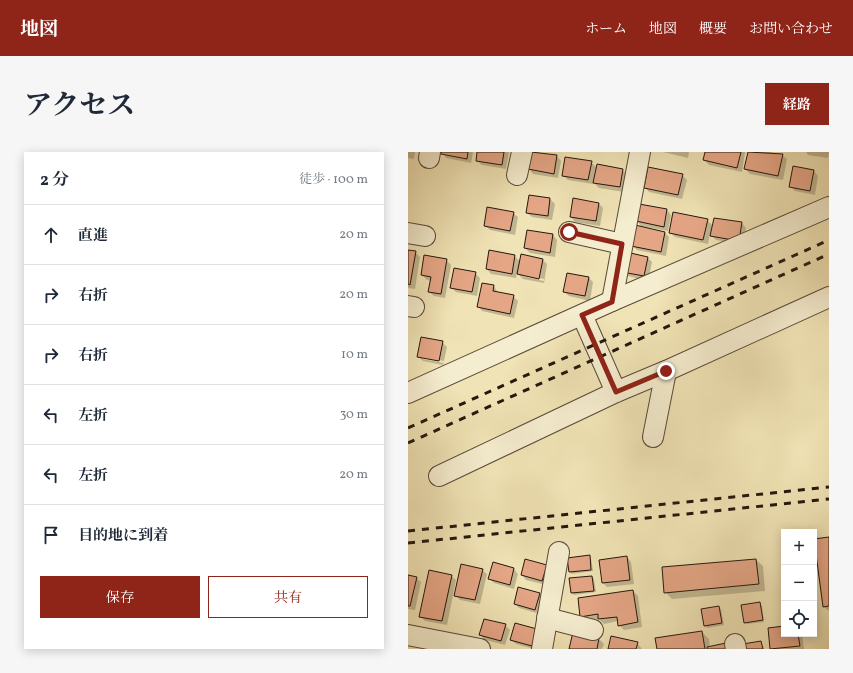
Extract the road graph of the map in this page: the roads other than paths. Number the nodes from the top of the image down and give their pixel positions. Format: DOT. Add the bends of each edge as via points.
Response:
graph roads {
  1 [pos="522,152"];
  2 [pos="640,152"];
  3 [pos="517,175"];
  4 [pos="829,207"];
  5 [pos="569,232"];
  6 [pos="622,244"];
  7 [pos="829,297"];
  8 [pos="612,302"];
  9 [pos="582,315"];
  10 [pos="666,371"];
  11 [pos="616,392"];
  12 [pos="408,393"];
  13 [pos="653,437"];
  14 [pos="439,476"];
  15 [pos="559,552"];
  16 [pos="547,618"];
  17 [pos="593,630"];
  18 [pos="408,635"];
  19 [pos="480,649"];
  20 [pos="542,649"];
  1 -- 3 [label="street"];
  2 -- 6 [label="street"];
  4 -- 8 [label="street"];
  5 -- 6 [label="street"];
  6 -- 8 [label="street"];
  7 -- 10 [label="street"];
  8 -- 9 [label="street"];
  9 -- 11 [label="street"];
  9 -- 12 [label="street"];
  10 -- 11 [label="street"];
  10 -- 13 [label="street"];
  11 -- 14 [label="street"];
  15 -- 16 [label="street"];
  16 -- 17 [label="street"];
  16 -- 20 [label="street"];
  18 -- 19 [label="street"];
}
